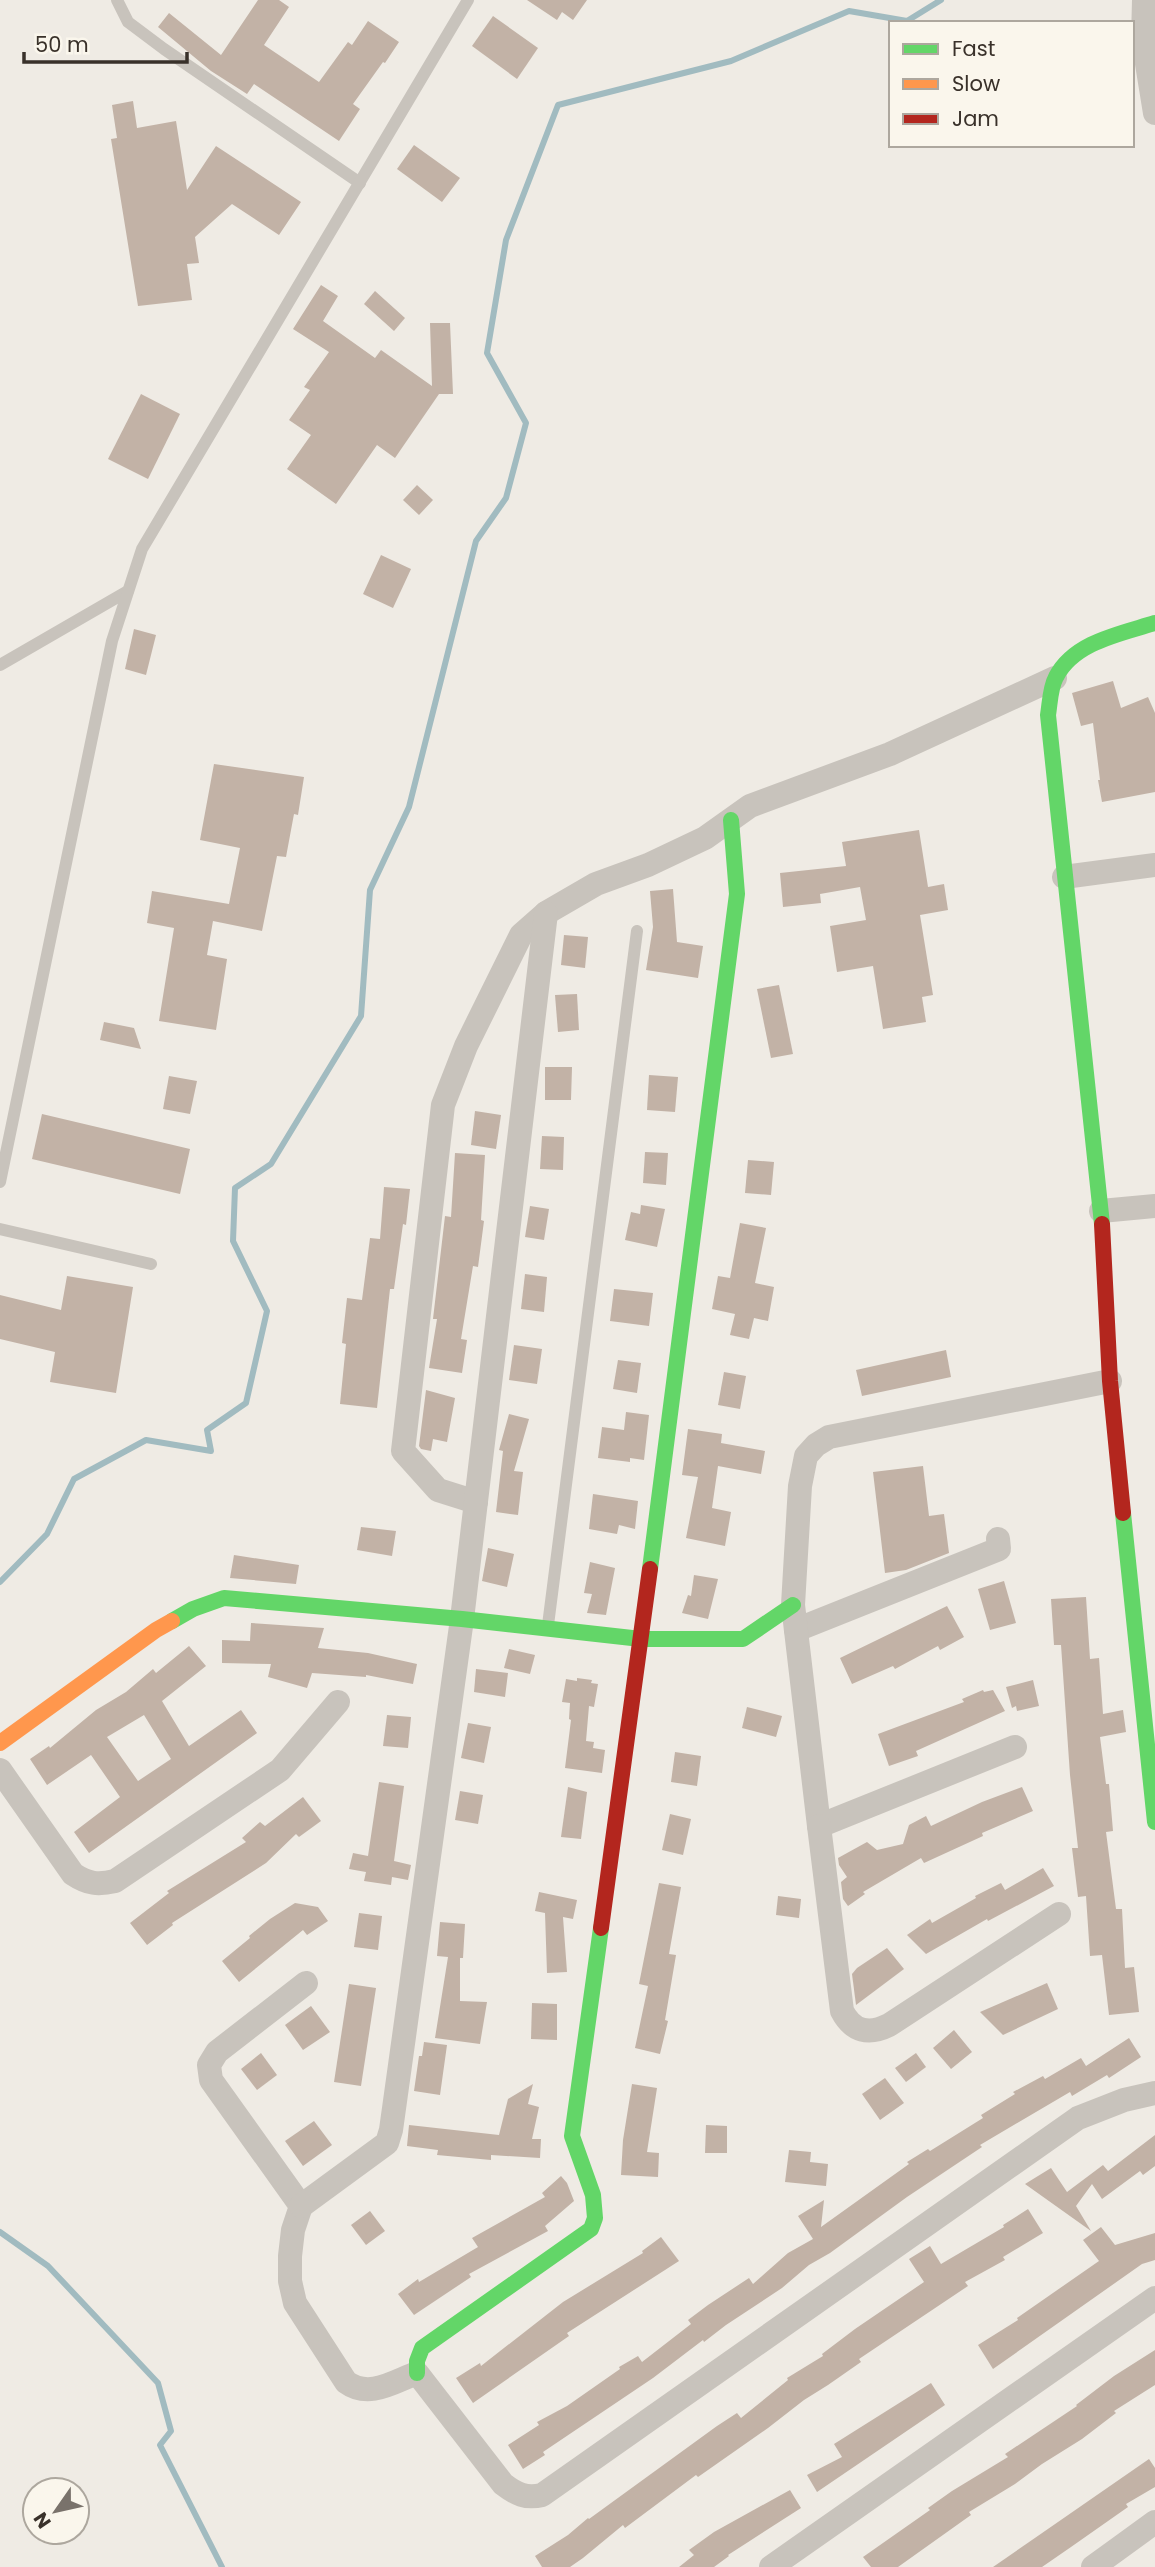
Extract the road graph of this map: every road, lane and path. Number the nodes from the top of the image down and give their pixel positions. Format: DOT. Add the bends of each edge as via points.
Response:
graph roads {
  1 [pos="117,0"];
  2 [pos="468,0"];
  3 [pos="1144,0"];
  4 [pos="1155,113"];
  5 [pos="360,183"];
  6 [pos="128,591"];
  7 [pos="1155,623"];
  8 [pos="0,665"];
  9 [pos="1055,678"];
  10 [pos="732,820"];
  11 [pos="1155,865"];
  12 [pos="1064,877"];
  13 [pos="546,914"];
  14 [pos="637,930"];
  15 [pos="0,1182"];
  16 [pos="1155,1206"];
  17 [pos="1101,1211"];
  18 [pos="0,1229"];
  19 [pos="151,1264"];
  20 [pos="1110,1381"];
  21 [pos="476,1502"];
  22 [pos="998,1539"];
  23 [pos="793,1605"];
  24 [pos="462,1619"];
  25 [pos="547,1629"];
  26 [pos="796,1630"];
  27 [pos="640,1639"];
  28 [pos="338,1702"];
  29 [pos="0,1743"];
  30 [pos="1015,1746"];
  31 [pos="0,1770"];
  32 [pos="1155,1822"];
  33 [pos="819,1826"];
  34 [pos="1059,1914"];
  35 [pos="306,1983"];
  36 [pos="1155,2093"];
  37 [pos="301,2206"];
  38 [pos="1155,2298"];
  39 [pos="417,2373"];
  40 [pos="1155,2522"];
  41 [pos="771,2567"];
  42 [pos="1093,2567"];
  1 -- 5 [label="lane" via="128,22 163,49"];
  2 -- 5 [label="lane"];
  3 -- 4 [label="street" via="1143,40"];
  5 -- 6 [label="lane" via="167,504 142,549"];
  6 -- 8 [label="lane"];
  6 -- 15 [label="lane" via="112,641"];
  7 -- 9 [label="street" via="1098,642 1072,658"];
  9 -- 10 [label="street" via="890,754 750,806"];
  9 -- 12 [label="street" via="1048,715"];
  10 -- 13 [label="street" via="705,838 597,884"];
  10 -- 27 [label="street" via="737,894"];
  11 -- 12 [label="street"];
  12 -- 17 [label="street"];
  13 -- 21 [label="street"];
  13 -- 21 [label="street" via="521,936 466,1046 441,1119 403,1451 438,1490"];
  14 -- 25 [label="lane"];
  16 -- 17 [label="street"];
  17 -- 20 [label="street"];
  18 -- 19 [label="lane"];
  20 -- 23 [label="street" via="829,1437 816,1445 806,1456 800,1486"];
  20 -- 32 [label="street"];
  21 -- 24 [label="street"];
  22 -- 26 [label="street" via="999,1549"];
  23 -- 26 [label="street"];
  23 -- 27 [label="street" via="743,1639"];
  24 -- 25 [label="street"];
  24 -- 29 [label="street" via="224,1598 156,1630"];
  24 -- 37 [label="street" via="389,2139"];
  25 -- 27 [label="street"];
  26 -- 33 [label="street"];
  27 -- 39 [label="street" via="572,2136 578,2163 595,2199 596,2219 591,2229 422,2348"];
  28 -- 31 [label="street" via="281,1770 115,1881 99,1885 73,1874"];
  30 -- 33 [label="street"];
  33 -- 34 [label="street" via="842,2011 847,2022 864,2032 889,2025"];
  35 -- 37 [label="street" via="217,2052 209,2073"];
  36 -- 39 [label="street" via="1078,2118 542,2495 520,2495 503,2484"];
  37 -- 39 [label="street" via="289,2256 295,2303 346,2382 356,2390 369,2391"];
  38 -- 41 [label="street"];
  40 -- 42 [label="street"];
}
